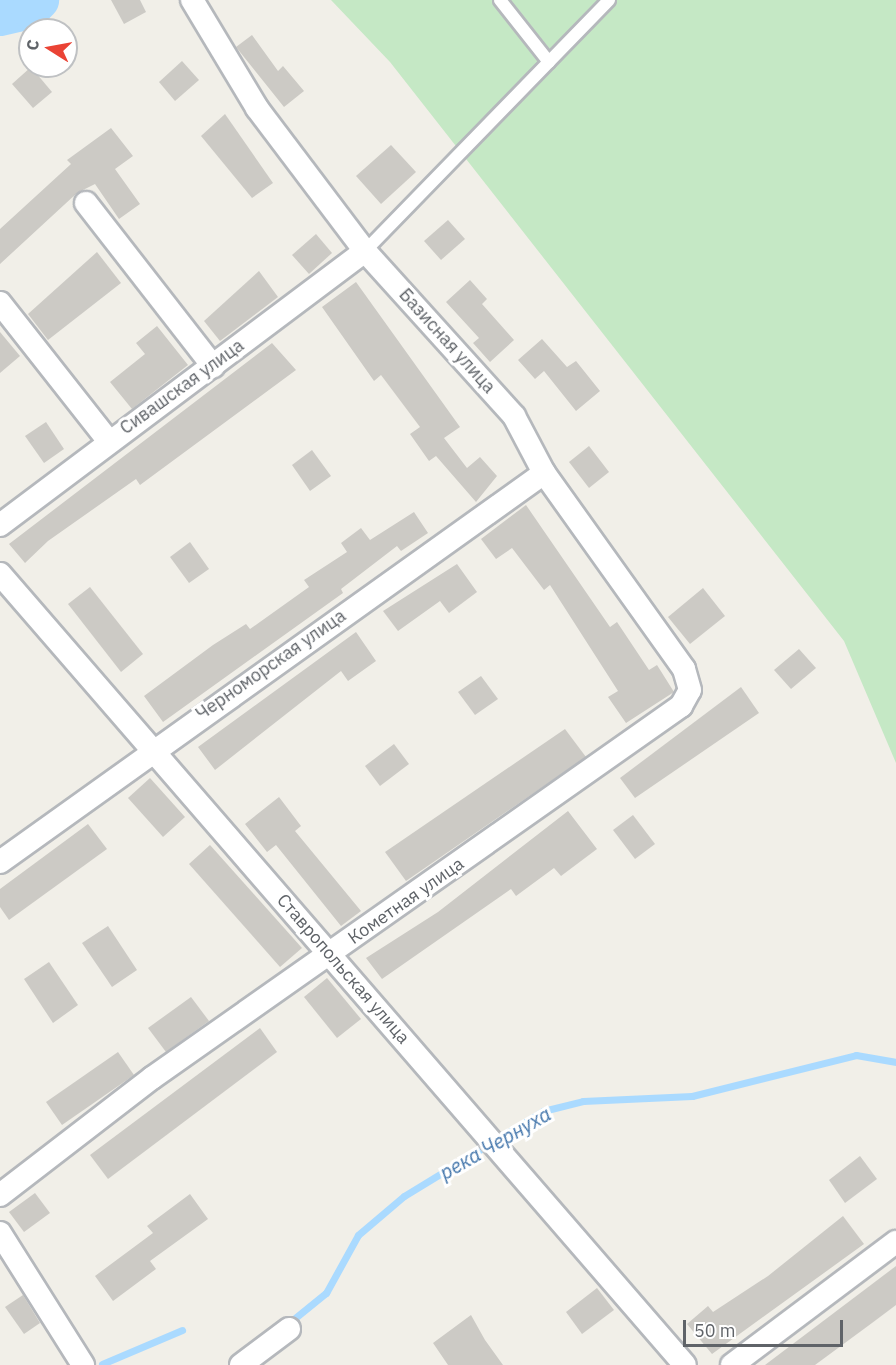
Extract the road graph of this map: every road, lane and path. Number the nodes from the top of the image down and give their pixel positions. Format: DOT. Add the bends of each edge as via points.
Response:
graph roads {
  1 [pos="192,0"];
  2 [pos="500,0"];
  3 [pos="609,0"];
  4 [pos="549,62"];
  5 [pos="86,203"];
  6 [pos="365,251"];
  7 [pos="0,303"];
  8 [pos="213,366"];
  9 [pos="108,440"];
  10 [pos="544,473"];
  11 [pos="0,525"];
  12 [pos="0,574"];
  13 [pos="690,690"];
  14 [pos="151,749"];
  15 [pos="0,862"];
  16 [pos="332,954"];
  17 [pos="0,1195"];
  18 [pos="0,1233"];
  19 [pos="896,1242"];
  20 [pos="289,1329"];
  21 [pos="83,1365"];
  22 [pos="241,1365"];
  23 [pos="685,1365"];
  24 [pos="732,1365"];
  1 -- 6 [label="street, Базисная улица" via="257,108"];
  2 -- 4 [label="lane"];
  3 -- 4 [label="lane"];
  4 -- 6 [label="lane"];
  5 -- 8 [label="street"];
  6 -- 8 [label="street, Сивашская улица"];
  6 -- 10 [label="street, Базисная улица" via="514,416"];
  7 -- 9 [label="street"];
  8 -- 9 [label="street, Сивашская улица"];
  9 -- 11 [label="street, Сивашская улица"];
  10 -- 13 [label="street, Базисная улица" via="684,669"];
  10 -- 14 [label="street, Черноморская улица"];
  12 -- 14 [label="street, Ставропольская улица"];
  13 -- 16 [label="street, Кометная улица" via="681,706"];
  14 -- 15 [label="street, Черноморская улица"];
  14 -- 16 [label="street, Ставропольская улица"];
  16 -- 17 [label="street, Кометная улица" via="152,1078"];
  16 -- 23 [label="street, Ставропольская улица"];
  18 -- 21 [label="street"];
  19 -- 24 [label="street"];
  20 -- 22 [label="street"];
}
